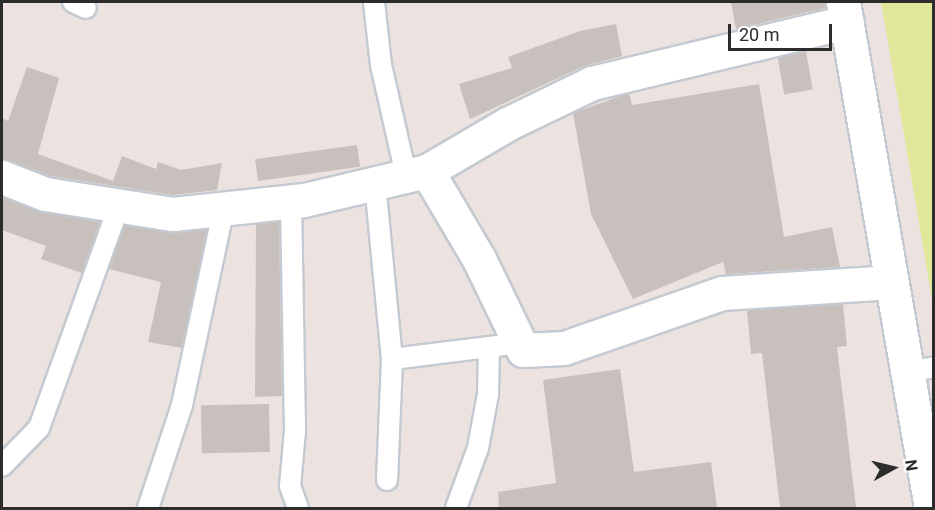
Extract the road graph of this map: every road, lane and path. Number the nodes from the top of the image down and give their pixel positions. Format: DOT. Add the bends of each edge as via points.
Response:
graph roads {
  1 [pos="374,2"];
  2 [pos="845,12"];
  3 [pos="403,176"];
  4 [pos="2,177"];
  5 [pos="291,201"];
  6 [pos="118,208"];
  7 [pos="224,208"];
  8 [pos="892,282"];
  9 [pos="505,345"];
  10 [pos="392,359"];
  11 [pos="920,369"];
  12 [pos="2,466"];
  13 [pos="387,480"];
  14 [pos="148,508"];
  15 [pos="298,508"];
  16 [pos="456,508"];
  17 [pos="932,508"];
  1 -- 3 [label="lane" via="381,65"];
  2 -- 3 [label="street" via="592,83"];
  2 -- 8 [label="street"];
  3 -- 5 [label="street"];
  3 -- 9 [label="street" via="479,260"];
  3 -- 10 [label="lane"];
  4 -- 6 [label="street" via="45,194"];
  5 -- 7 [label="street"];
  5 -- 15 [label="lane" via="295,431 290,486"];
  6 -- 7 [label="street" via="173,214"];
  6 -- 12 [label="lane" via="39,428"];
  7 -- 14 [label="lane" via="185,393"];
  8 -- 9 [label="street" via="722,293 564,348 523,350"];
  8 -- 11 [label="street"];
  9 -- 10 [label="lane"];
  9 -- 16 [label="lane" via="488,394 478,448"];
  10 -- 13 [label="lane"];
  11 -- 17 [label="street"];
}
